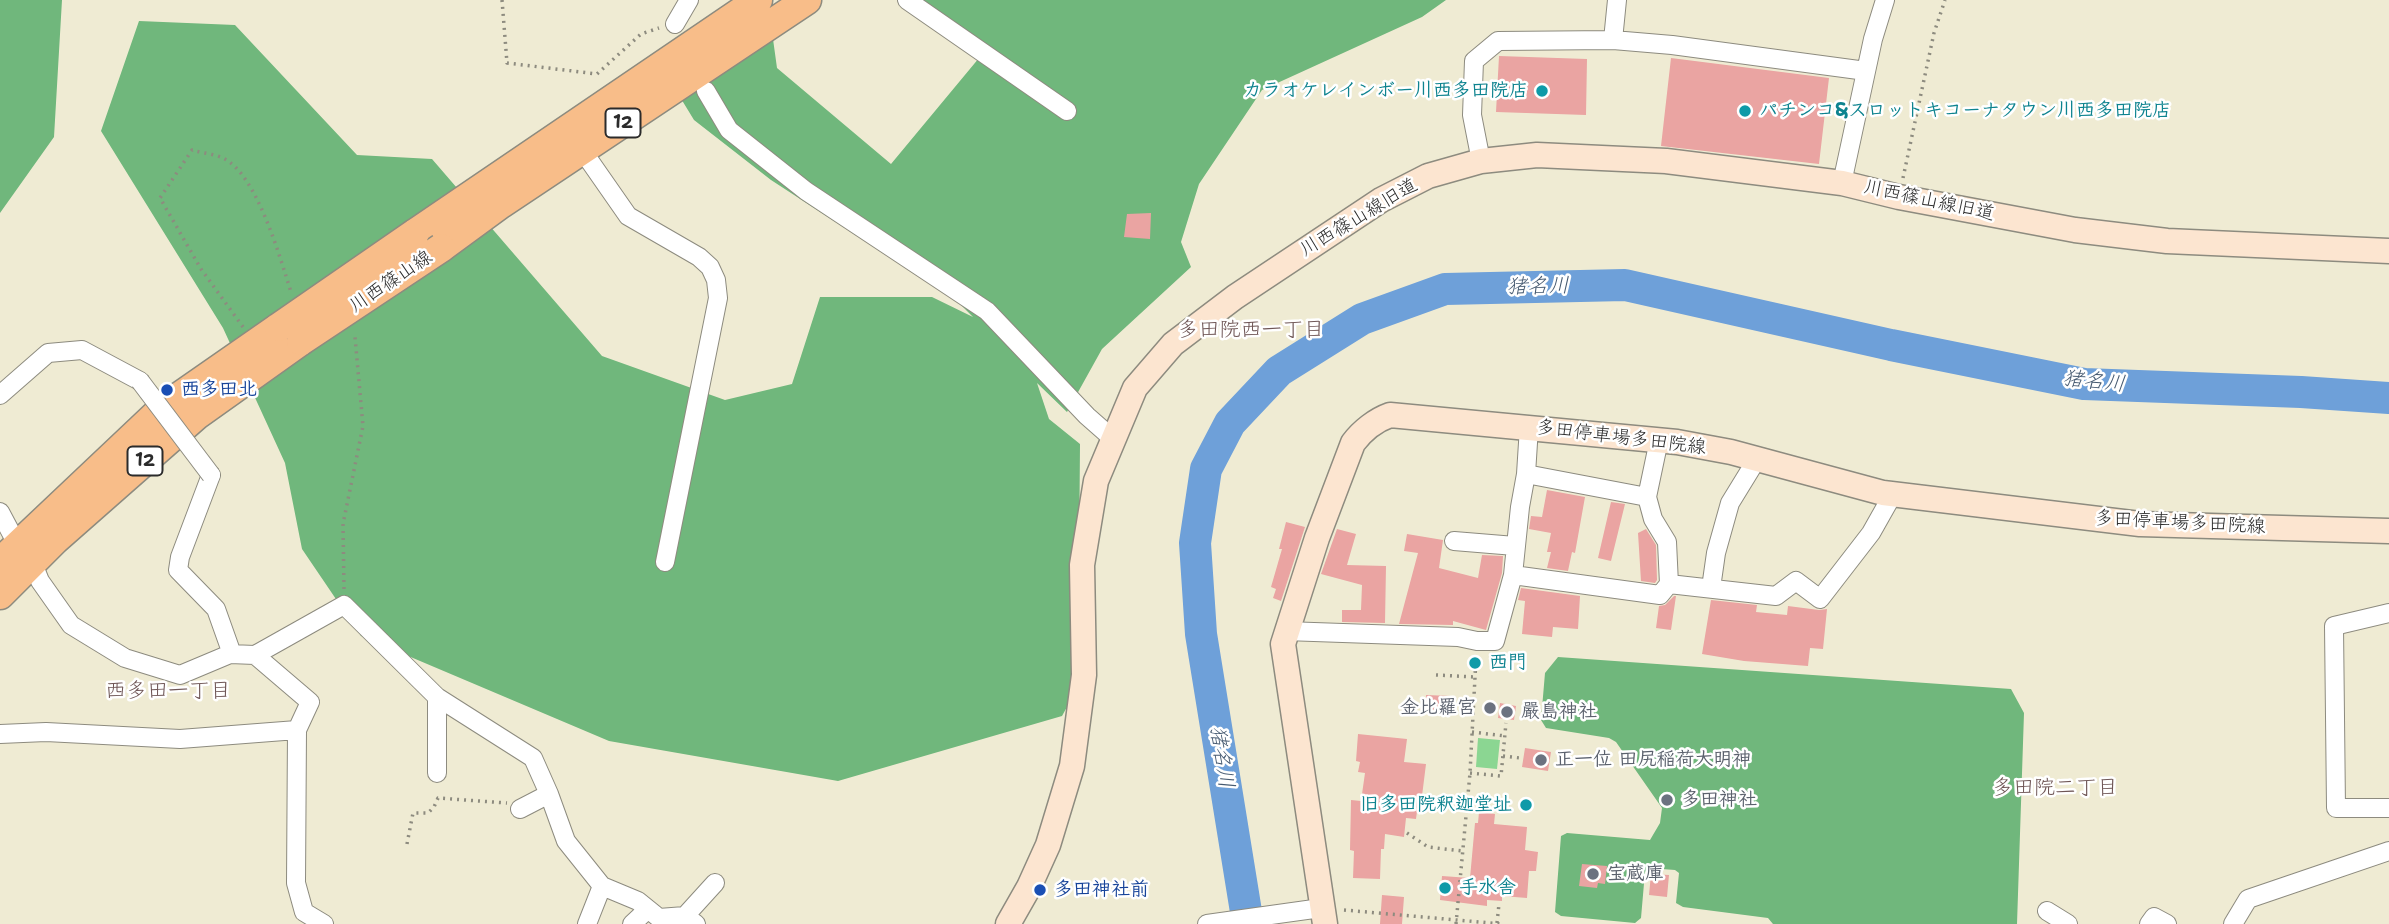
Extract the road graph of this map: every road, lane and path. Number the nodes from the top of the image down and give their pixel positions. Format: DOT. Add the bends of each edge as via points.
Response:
graph roads {
  1 [pos="502,0"];
  2 [pos="689,0"];
  3 [pos="758,0"];
  4 [pos="807,0"];
  5 [pos="907,0"];
  6 [pos="1616,0"];
  7 [pos="1885,0"];
  8 [pos="1945,0"];
  9 [pos="675,24"];
  10 [pos="1613,40"];
  11 [pos="1866,71"];
  12 [pos="706,91"];
  13 [pos="1067,111"];
  14 [pos="582,150"];
  15 [pos="1481,161"];
  16 [pos="1842,183"];
  17 [pos="1899,197"];
  18 [pos="2389,251"];
  19 [pos="291,292"];
  20 [pos="290,334"];
  21 [pos="355,337"];
  22 [pos="255,344"];
  23 [pos="0,395"];
  24 [pos="1529,427"];
  25 [pos="1112,438"];
  26 [pos="1659,440"];
  27 [pos="1757,459"];
  28 [pos="1526,474"];
  29 [pos="1893,494"];
  30 [pos="1647,497"];
  31 [pos="0,512"];
  32 [pos="2389,531"];
  33 [pos="1454,541"];
  34 [pos="1515,546"];
  35 [pos="16,556"];
  36 [pos="665,562"];
  37 [pos="1513,575"];
  38 [pos="1669,584"];
  39 [pos="1711,588"];
  40 [pos="0,595"];
  41 [pos="344,605"];
  42 [pos="2389,613"];
  43 [pos="1285,631"];
  44 [pos="1477,641"];
  45 [pos="232,654"];
  46 [pos="255,655"];
  47 [pos="1436,675"];
  48 [pos="1475,677"];
  49 [pos="437,697"];
  50 [pos="1506,723"];
  51 [pos="297,730"];
  52 [pos="1472,732"];
  53 [pos="0,734"];
  54 [pos="1505,736"];
  55 [pos="1503,756"];
  56 [pos="1520,758"];
  57 [pos="437,773"];
  58 [pos="1470,773"];
  59 [pos="550,794"];
  60 [pos="2389,808"];
  61 [pos="520,809"];
  62 [pos="1407,833"];
  63 [pos="407,844"];
  64 [pos="1462,851"];
  65 [pos="2389,851"];
  66 [pos="715,883"];
  67 [pos="602,886"];
  68 [pos="1499,904"];
  69 [pos="647,910"];
  70 [pos="1364,911"];
  71 [pos="2047,911"];
  72 [pos="1315,914"];
  73 [pos="691,920"];
  74 [pos="1455,921"];
  75 [pos="324,924"];
  76 [pos="587,924"];
  77 [pos="632,924"];
  78 [pos="1008,924"];
  79 [pos="1207,924"];
  80 [pos="1499,924"];
  81 [pos="2068,924"];
  82 [pos="2149,924"];
  83 [pos="2167,924"];
  84 [pos="2233,924"];
  1 -- 9 [label="path" via="507,63 597,74 641,34"];
  2 -- 9 [label="street"];
  3 -- 20 [label="main road, 川西篠山線 / 12, bridge" via="415,233"];
  4 -- 14 [label="main road, 川西篠山線 / 12"];
  5 -- 13 [label="street"];
  6 -- 10 [label="street"];
  7 -- 11 [label="street"];
  8 -- 17 [label="path"];
  10 -- 11 [label="street"];
  10 -- 15 [label="street" via="1498,41 1474,61 1472,115"];
  11 -- 16 [label="street"];
  12 -- 25 [label="street" via="729,130 796,184 987,312"];
  14 -- 20 [label="main road, 川西篠山線 / 12, bridge" via="441,248"];
  14 -- 36 [label="street" via="628,216 699,257 716,280 718,298"];
  15 -- 16 [label="street, 川西篠山線旧道" via="1537,155 1666,161"];
  15 -- 25 [label="street, 川西篠山線旧道" via="1428,176 1381,200 1235,297 1173,344 1135,388"];
  16 -- 17 [label="street, 川西篠山線旧道"];
  17 -- 18 [label="street, 川西篠山線旧道" via="2074,230 2167,241"];
  19 -- 22 [label="path" via="251,185 225,159 192,150 160,198 201,269"];
  20 -- 22 [label="main road, 川西篠山線 / 12"];
  20 -- 35 [label="main road, 川西篠山線 / 12" via="197,415"];
  21 -- 41 [label="path" via="363,426 343,524"];
  22 -- 35 [label="main road, 川西篠山線 / 12" via="164,407"];
  23 -- 45 [label="street, bridge" via="48,353 82,350 140,381 211,475 178,570 216,609"];
  24 -- 26 [label="street, 多田停車場多田院線"];
  24 -- 28 [label="street"];
  24 -- 43 [label="street, 多田停車場多田院線" via="1390,415 1360,434 1321,526"];
  25 -- 78 [label="street, 川西篠山線旧道" via="1096,481 1082,565 1084,676 1072,766 1048,845"];
  26 -- 27 [label="street, 多田停車場多田院線"];
  26 -- 30 [label="street"];
  27 -- 29 [label="street, 多田停車場多田院線"];
  27 -- 39 [label="street" via="1730,503"];
  28 -- 30 [label="street"];
  28 -- 34 [label="street"];
  29 -- 32 [label="street, 多田停車場多田院線" via="2140,524"];
  29 -- 39 [label="street" via="1871,533 1820,599 1796,581 1776,596"];
  30 -- 38 [label="street" via="1667,542"];
  31 -- 35 [label="street"];
  33 -- 34 [label="street"];
  34 -- 37 [label="street"];
  35 -- 40 [label="main road, 川西篠山線 / 12"];
  35 -- 45 [label="street" via="71,625 125,658 180,675"];
  37 -- 38 [label="street" via="1660,595"];
  37 -- 44 [label="street" via="1495,641"];
  38 -- 39 [label="street"];
  41 -- 46 [label="street"];
  41 -- 49 [label="street"];
  42 -- 60 [label="street" via="2334,626 2336,808"];
  43 -- 44 [label="street"];
  43 -- 72 [label="street, 多田停車場多田院線"];
  44 -- 48 [label="path"];
  45 -- 46 [label="street"];
  46 -- 51 [label="street" via="310,702"];
  47 -- 48 [label="path"];
  48 -- 52 [label="path"];
  49 -- 57 [label="street"];
  49 -- 59 [label="street" via="533,758"];
  50 -- 54 [label="path"];
  51 -- 53 [label="street" via="180,739"];
  51 -- 75 [label="street" via="296,883 304,912"];
  52 -- 54 [label="path"];
  52 -- 58 [label="path"];
  54 -- 55 [label="path"];
  55 -- 56 [label="path"];
  55 -- 58 [label="path" via="1501,776"];
  58 -- 64 [label="path"];
  59 -- 61 [label="street"];
  59 -- 67 [label="street" via="566,841"];
  61 -- 63 [label="path" via="438,797 428,813 414,813"];
  62 -- 64 [label="path" via="1428,847"];
  64 -- 74 [label="path"];
  65 -- 84 [label="street" via="2248,899"];
  66 -- 73 [label="street"];
  67 -- 69 [label="street" via="638,901"];
  67 -- 76 [label="street"];
  68 -- 80 [label="path"];
  69 -- 73 [label="street" via="659,918"];
  69 -- 77 [label="street"];
  70 -- 74 [label="path"];
  71 -- 81 [label="street"];
  72 -- 79 [label="street"];
  74 -- 80 [label="path"];
  82 -- 83 [label="street" via="2154,917"];
}
